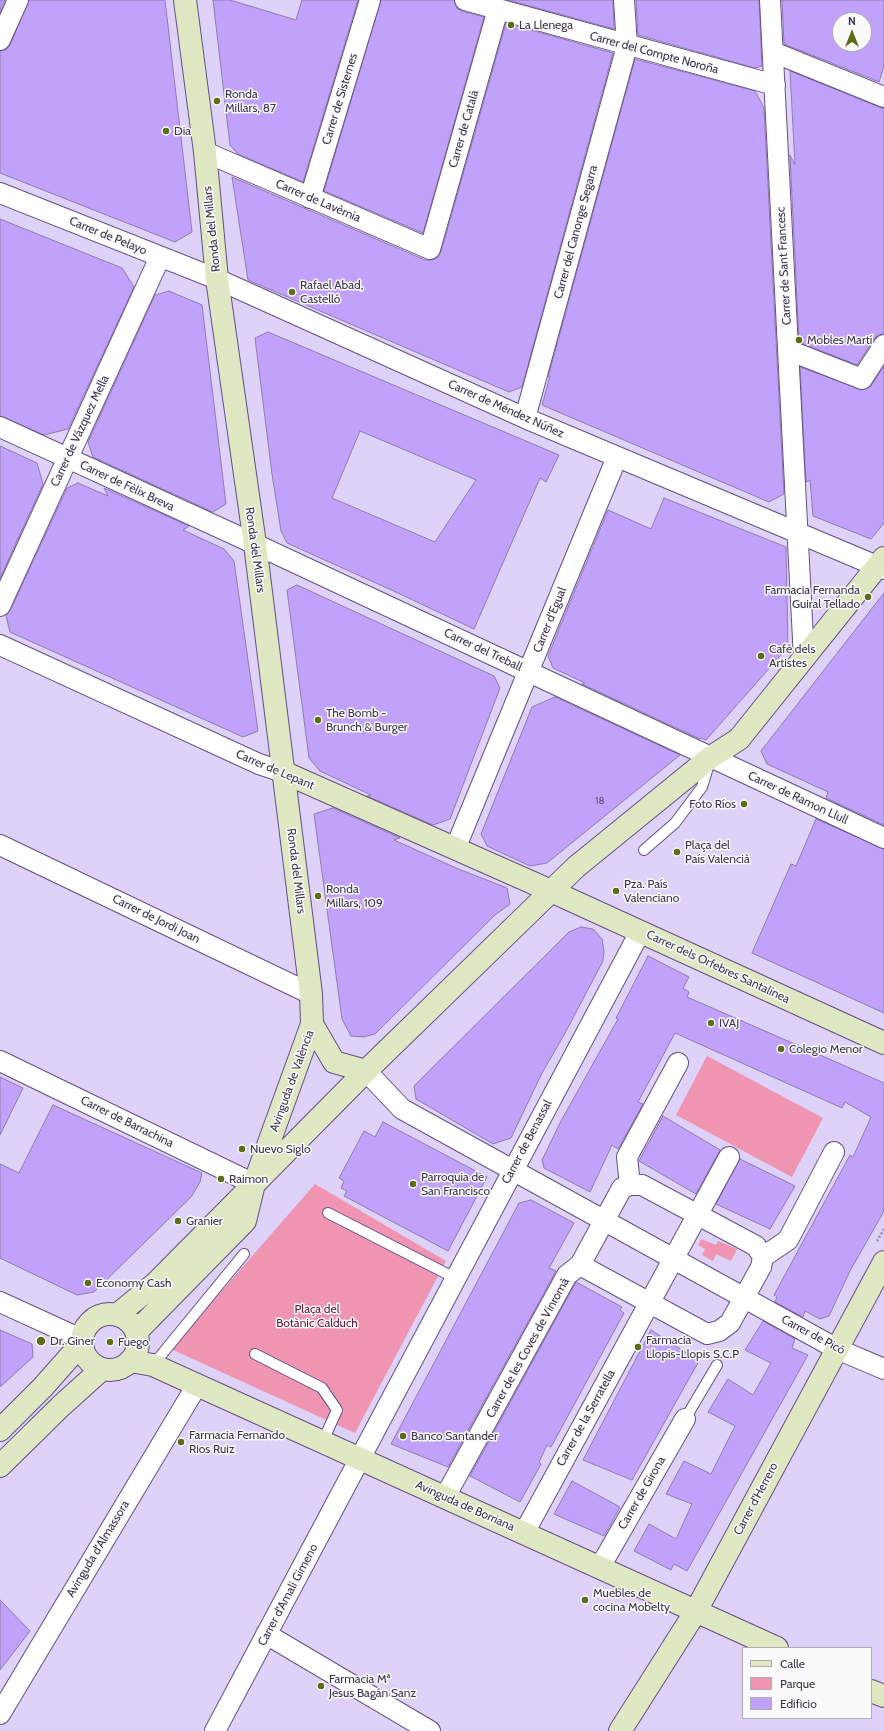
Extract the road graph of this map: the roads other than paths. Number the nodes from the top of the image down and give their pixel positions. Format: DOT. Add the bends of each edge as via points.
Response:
graph roads {
  1 [pos="18,0"];
  2 [pos="185,0"];
  3 [pos="370,0"];
  4 [pos="465,0"];
  5 [pos="624,0"];
  6 [pos="770,0"];
  7 [pos="498,9"];
  8 [pos="0,40"];
  9 [pos="627,46"];
  10 [pos="773,52"];
  11 [pos="775,85"];
  12 [pos="884,97"];
  13 [pos="205,152"];
  14 [pos="0,193"];
  15 [pos="310,198"];
  16 [pos="430,249"];
  17 [pos="160,257"];
  18 [pos="217,280"];
  19 [pos="884,345"];
  20 [pos="788,350"];
  21 [pos="525,418"];
  22 [pos="0,427"];
  23 [pos="617,457"];
  24 [pos="68,458"];
  25 [pos="797,532"];
  26 [pos="254,544"];
  27 [pos="882,565"];
  28 [pos="0,606"];
  29 [pos="0,645"];
  30 [pos="804,659"];
  31 [pos="529,672"];
  32 [pos="711,757"];
  33 [pos="283,772"];
  34 [pos="884,838"];
  35 [pos="0,845"];
  36 [pos="455,849"];
  37 [pos="644,850"];
  38 [pos="552,891"];
  39 [pos="640,932"];
  40 [pos="311,994"];
  41 [pos="312,1024"];
  42 [pos="884,1043"];
  43 [pos="0,1061"];
  44 [pos="678,1063"];
  45 [pos="366,1071"];
  46 [pos="834,1152"];
  47 [pos="728,1157"];
  48 [pos="512,1170"];
  49 [pos="254,1184"];
  50 [pos="630,1185"];
  51 [pos="328,1213"];
  52 [pos="697,1214"];
  53 [pos="604,1220"];
  54 [pos="244,1254"];
  55 [pos="673,1258"];
  56 [pos="763,1258"];
  57 [pos="884,1262"];
  58 [pos="580,1265"];
  59 [pos="454,1278"];
  60 [pos="744,1297"];
  61 [pos="0,1302"];
  62 [pos="649,1303"];
  63 [pos="117,1315"];
  64 [pos="81,1341"];
  65 [pos="135,1346"];
  66 [pos="838,1348"];
  67 [pos="254,1354"];
  68 [pos="153,1364"];
  69 [pos="717,1364"];
  70 [pos="102,1369"];
  71 [pos="884,1369"];
  72 [pos="197,1385"];
  73 [pos="685,1419"];
  74 [pos="0,1430"];
  75 [pos="323,1441"];
  76 [pos="361,1459"];
  77 [pos="0,1466"];
  78 [pos="445,1497"];
  79 [pos="524,1533"];
  80 [pos="600,1567"];
  81 [pos="696,1611"];
  82 [pos="266,1634"];
  83 [pos="776,1647"];
  84 [pos="872,1691"];
  85 [pos="884,1696"];
  86 [pos="0,1714"];
  87 [pos="215,1731"];
  88 [pos="430,1731"];
  89 [pos="620,1731"];
  1 -- 8 [label="street"];
  2 -- 13 [label="main road, Ronda del Millars"];
  3 -- 15 [label="street, Carrer de Sisternes"];
  4 -- 7 [label="street, Carrer del Compte Noroña"];
  5 -- 9 [label="street, Carrer del Canonge Segarra"];
  6 -- 10 [label="street, Carrer de Sant Francesc"];
  7 -- 9 [label="street, Carrer del Compte Noroña"];
  7 -- 16 [label="street, Carrer de Català"];
  9 -- 11 [label="street, Carrer del Compte Noroña"];
  9 -- 21 [label="street, Carrer del Canonge Segarra"];
  10 -- 11 [label="street, Carrer de Sant Francesc"];
  10 -- 12 [label="street"];
  11 -- 20 [label="street, Carrer de Sant Francesc"];
  13 -- 15 [label="street, Carrer de Lavèrnia"];
  13 -- 18 [label="main road, Ronda del Millars"];
  14 -- 17 [label="street, Carrer de Pelayo"];
  15 -- 16 [label="street, Carrer de Lavèrnia"];
  17 -- 18 [label="street, Carrer de Pelayo"];
  17 -- 24 [label="street, Carrer de Vázquez Mella"];
  18 -- 21 [label="street, Carrer de Méndez Núñez"];
  18 -- 26 [label="main road, Ronda del Millars"];
  19 -- 20 [label="street" via="862,378"];
  20 -- 25 [label="street, Carrer de Sant Francesc"];
  21 -- 23 [label="street, Carrer de Méndez Núñez"];
  22 -- 24 [label="street, Carrer de Fèlix Breva"];
  23 -- 25 [label="street, Carrer de Méndez Núñez"];
  23 -- 31 [label="street, Carrer d'Egual"];
  24 -- 26 [label="street, Carrer de Fèlix Breva"];
  24 -- 28 [label="street, Carrer de Vázquez Mella"];
  25 -- 27 [label="street, Carrer de Méndez Núñez"];
  25 -- 30 [label="street, Carrer de Sant Francesc"];
  26 -- 31 [label="street, Carrer del Treball"];
  26 -- 33 [label="main road, Ronda del Millars"];
  27 -- 30 [label="main road"];
  29 -- 33 [label="street, Carrer de Lepant"];
  30 -- 32 [label="main road" via="739,739"];
  31 -- 32 [label="street, Carrer del Treball"];
  31 -- 36 [label="street, Carrer d'Egual"];
  32 -- 34 [label="street, Carrer de Ramon Llull"];
  32 -- 37 [label="lane" via="702,787 675,823"];
  32 -- 38 [label="main road" via="576,867"];
  33 -- 36 [label="main road, Carrer de Lepant"];
  33 -- 40 [label="main road, Ronda del Millars"];
  35 -- 40 [label="street, Carrer de Jordi Joan"];
  36 -- 38 [label="main road, Carrer de Lepant"];
  38 -- 39 [label="main road, Carrer dels Orfebres Santalínea"];
  38 -- 45 [label="main road"];
  39 -- 42 [label="main road, Carrer dels Orfebres Santalínea"];
  39 -- 48 [label="street, Carrer de Benassal"];
  40 -- 41 [label="main road, Ronda del Millars"];
  41 -- 45 [label="main road, Ronda del Millars" via="334,1062"];
  41 -- 49 [label="main road, Avinguda de València"];
  43 -- 49 [label="street, Carrer de Barrachina"];
  44 -- 50 [label="street" via="626,1157"];
  45 -- 48 [label="street, Carrer de Picó" via="402,1109"];
  45 -- 49 [label="main road, Avinguda de València"];
  46 -- 56 [label="street" via="788,1240"];
  47 -- 52 [label="street, Carrer de la Serratella"];
  48 -- 53 [label="street, Carrer de Picó"];
  48 -- 59 [label="street, Carrer de Benassal"];
  49 -- 63 [label="main road, Avinguda de València" via="156,1283"];
  49 -- 65 [label="main road, Avinguda de València" via="245,1221"];
  50 -- 52 [label="street" via="642,1185"];
  50 -- 53 [label="street" via="622,1188"];
  51 -- 59 [label="lane"];
  52 -- 55 [label="street, Carrer de la Serratella"];
  52 -- 56 [label="street" via="756,1246"];
  53 -- 55 [label="street, Carrer de Picó"];
  53 -- 58 [label="street"];
  54 -- 68 [label="lane"];
  55 -- 60 [label="street, Carrer de Picó"];
  55 -- 62 [label="street, Carrer de la Serratella"];
  56 -- 60 [label="street" via="761,1267"];
  57 -- 66 [label="main road, Carrer d'Herrero"];
  58 -- 62 [label="street"];
  58 -- 78 [label="street, Carrer de les Coves de Vinromà" via="567,1275"];
  59 -- 76 [label="street, Carrer de Benassal"];
  60 -- 62 [label="street" via="730,1323 719,1331 708,1334"];
  60 -- 66 [label="street, Carrer de Picó"];
  61 -- 64 [label="street"];
  62 -- 79 [label="street, Carrer de la Serratella"];
  63 -- 64 [label="main road" via="101,1315 88,1324"];
  63 -- 65 [label="main road" via="128,1321"];
  64 -- 70 [label="main road" via="87,1360"];
  64 -- 74 [label="main road" via="43,1388"];
  65 -- 68 [label="main road, Avinguda de Borriana"];
  65 -- 70 [label="main road" via="117,1369"];
  66 -- 71 [label="street, Carrer de Picó"];
  66 -- 81 [label="main road, Carrer d'Herrero"];
  67 -- 75 [label="lane" via="322,1388 337,1410"];
  68 -- 72 [label="main road, Avinguda de Borriana"];
  69 -- 73 [label="lane"];
  70 -- 77 [label="main road"];
  72 -- 75 [label="main road, Avinguda de Borriana"];
  72 -- 86 [label="street, Avinguda d'Almassora"];
  73 -- 80 [label="street, Carrer de Girona"];
  75 -- 76 [label="main road, Avinguda de Borriana"];
  76 -- 78 [label="main road, Avinguda de Borriana"];
  76 -- 82 [label="street, Carrer d'Amali Gimeno"];
  78 -- 79 [label="main road, Avinguda de Borriana"];
  79 -- 80 [label="main road, Avinguda de Borriana"];
  80 -- 81 [label="main road, Avinguda de Borriana"];
  81 -- 83 [label="main road, Avinguda de Borriana"];
  81 -- 89 [label="main road, Carrer d'Herrero"];
  82 -- 87 [label="street, Carrer d'Amali Gimeno"];
  82 -- 88 [label="street"];
  84 -- 85 [label="main road"];
}
